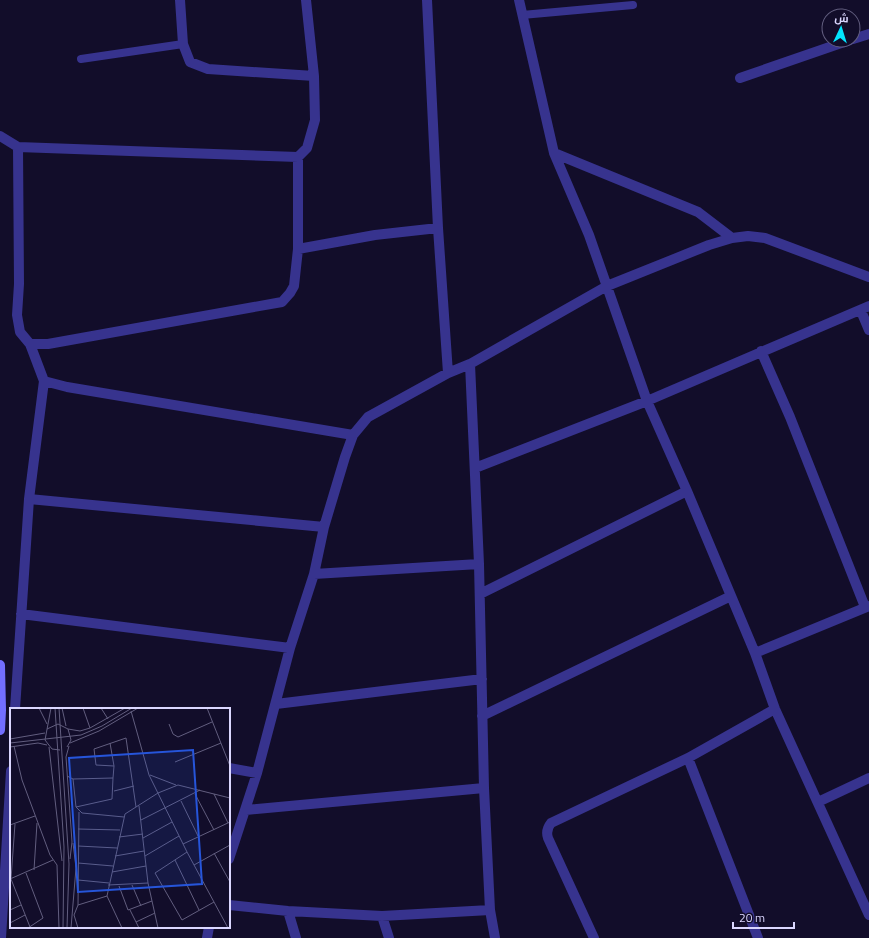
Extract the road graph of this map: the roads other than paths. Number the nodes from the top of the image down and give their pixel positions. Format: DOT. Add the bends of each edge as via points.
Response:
graph roads {
  1 [pos="180,0"];
  2 [pos="306,0"];
  3 [pos="427,0"];
  4 [pos="519,0"];
  5 [pos="633,5"];
  6 [pos="522,15"];
  7 [pos="183,44"];
  8 [pos="827,48"];
  9 [pos="81,60"];
  10 [pos="314,76"];
  11 [pos="740,78"];
  12 [pos="0,136"];
  13 [pos="18,147"];
  14 [pos="554,153"];
  15 [pos="298,157"];
  16 [pos="438,228"];
  17 [pos="732,238"];
  18 [pos="298,249"];
  19 [pos="869,276"];
  20 [pos="607,286"];
  21 [pos="865,308"];
  22 [pos="869,330"];
  23 [pos="30,344"];
  24 [pos="761,351"];
  25 [pos="470,364"];
  26 [pos="448,373"];
  27 [pos="44,381"];
  28 [pos="647,401"];
  29 [pos="353,435"];
  30 [pos="475,468"];
  31 [pos="687,491"];
  32 [pos="29,499"];
  33 [pos="324,527"];
  34 [pos="479,564"];
  35 [pos="314,574"];
  36 [pos="480,594"];
  37 [pos="731,596"];
  38 [pos="867,606"];
  39 [pos="21,614"];
  40 [pos="290,648"];
  41 [pos="755,653"];
  42 [pos="0,665"];
  43 [pos="482,679"];
  44 [pos="276,704"];
  45 [pos="15,708"];
  46 [pos="775,709"];
  47 [pos="482,716"];
  48 [pos="0,730"];
  49 [pos="688,758"];
  50 [pos="230,768"];
  51 [pos="257,773"];
  52 [pos="869,778"];
  53 [pos="484,788"];
  54 [pos="10,798"];
  55 [pos="818,802"];
  56 [pos="246,810"];
  57 [pos="8,853"];
  58 [pos="230,856"];
  59 [pos="230,905"];
  60 [pos="490,910"];
  61 [pos="288,911"];
  62 [pos="869,915"];
  63 [pos="382,916"];
  64 [pos="210,928"];
  65 [pos="1,938"];
  66 [pos="207,938"];
  67 [pos="296,938"];
  68 [pos="389,938"];
  69 [pos="495,938"];
  70 [pos="594,938"];
  71 [pos="758,938"];
  1 -- 7 [label="street"];
  2 -- 10 [label="street"];
  3 -- 16 [label="street"];
  4 -- 6 [label="street"];
  5 -- 6 [label="lane"];
  6 -- 14 [label="street"];
  7 -- 9 [label="lane"];
  7 -- 10 [label="street" via="190,62 208,69"];
  8 -- 11 [label="street"];
  10 -- 15 [label="street" via="315,120 307,148"];
  12 -- 13 [label="street"];
  13 -- 15 [label="street"];
  13 -- 23 [label="street" via="17,315 20,332"];
  14 -- 17 [label="street" via="698,212"];
  14 -- 20 [label="street"];
  15 -- 18 [label="street"];
  16 -- 18 [label="street" via="375,235"];
  16 -- 26 [label="street"];
  17 -- 19 [label="street" via="765,238"];
  17 -- 20 [label="street"];
  18 -- 23 [label="street" via="294,286 282,302 48,344"];
  20 -- 25 [label="street"];
  20 -- 28 [label="street"];
  21 -- 22 [label="street"];
  21 -- 24 [label="street"];
  23 -- 27 [label="street"];
  24 -- 28 [label="street"];
  24 -- 38 [label="street"];
  25 -- 26 [label="street"];
  25 -- 30 [label="street"];
  26 -- 29 [label="street" via="368,417"];
  27 -- 29 [label="street" via="66,387"];
  27 -- 32 [label="street"];
  28 -- 30 [label="street"];
  28 -- 31 [label="street"];
  29 -- 33 [label="street"];
  30 -- 34 [label="street"];
  31 -- 36 [label="street"];
  31 -- 37 [label="street"];
  32 -- 33 [label="street"];
  32 -- 39 [label="street"];
  33 -- 35 [label="street"];
  34 -- 35 [label="street"];
  34 -- 36 [label="street"];
  35 -- 40 [label="street"];
  36 -- 43 [label="street"];
  37 -- 41 [label="street"];
  37 -- 47 [label="street"];
  38 -- 41 [label="street"];
  39 -- 40 [label="street"];
  39 -- 45 [label="street"];
  40 -- 44 [label="street"];
  41 -- 46 [label="street"];
  42 -- 48 [label="main road"];
  43 -- 44 [label="street"];
  43 -- 47 [label="street"];
  44 -- 51 [label="street"];
  46 -- 49 [label="street"];
  46 -- 55 [label="street"];
  47 -- 53 [label="street"];
  49 -- 70 [label="street" via="551,823 548,827 548,838"];
  49 -- 71 [label="street"];
  50 -- 51 [label="street"];
  51 -- 56 [label="street"];
  52 -- 55 [label="street"];
  53 -- 56 [label="street"];
  53 -- 60 [label="street"];
  54 -- 57 [label="street"];
  55 -- 62 [label="street"];
  56 -- 58 [label="street"];
  57 -- 65 [label="street"];
  59 -- 61 [label="street"];
  60 -- 63 [label="street"];
  60 -- 69 [label="street"];
  61 -- 63 [label="street"];
  61 -- 67 [label="street"];
  63 -- 68 [label="street"];
  64 -- 66 [label="street"];
}
